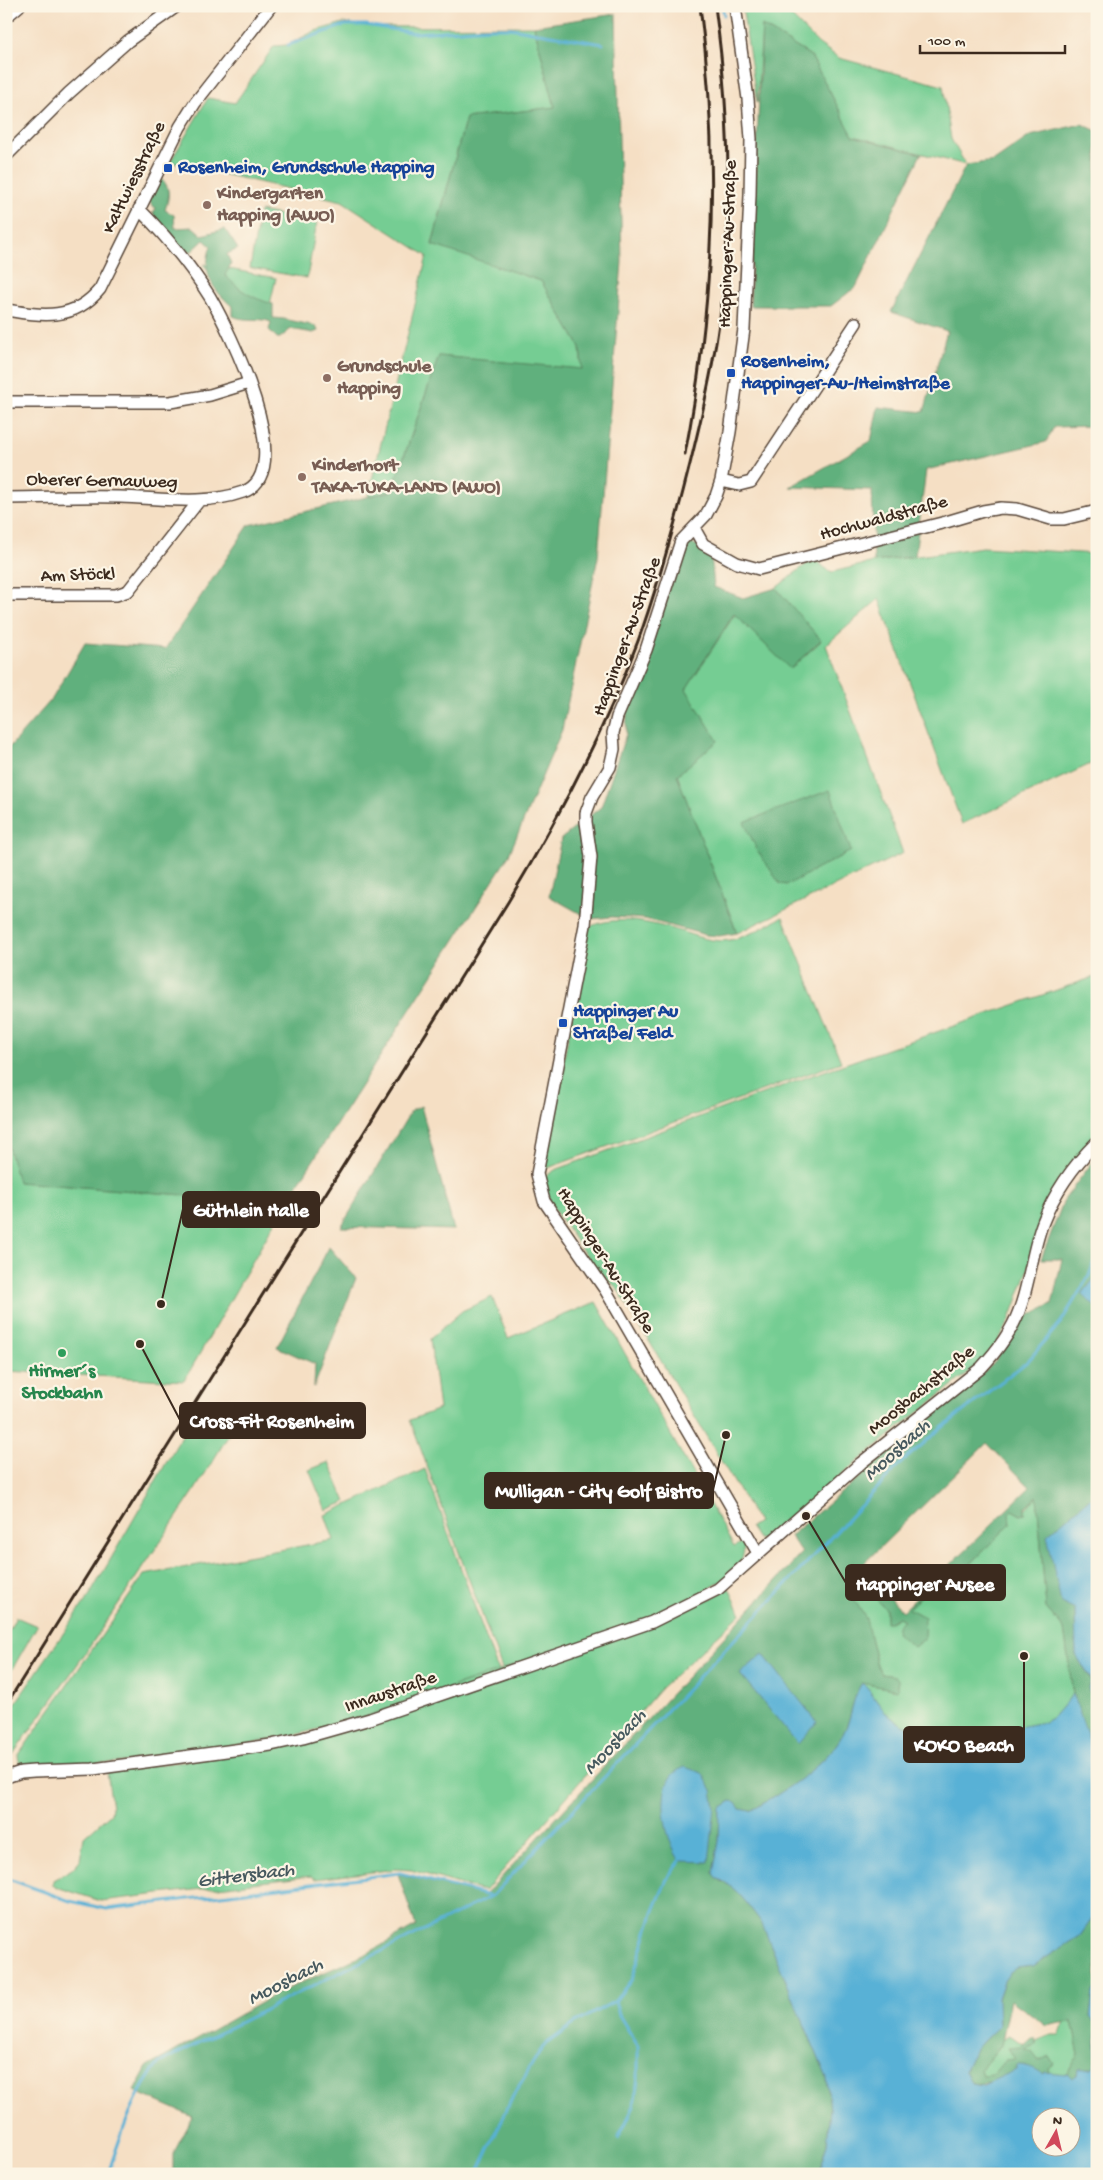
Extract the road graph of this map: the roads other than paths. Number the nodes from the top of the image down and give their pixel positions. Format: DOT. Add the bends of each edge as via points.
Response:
graph roads {
  1 [pos="19,6"];
  2 [pos="177,6"];
  3 [pos="271,6"];
  4 [pos="736,6"];
  5 [pos="6,16"];
  6 [pos="6,156"];
  7 [pos="138,209"];
  8 [pos="6,310"];
  9 [pos="856,322"];
  10 [pos="249,384"];
  11 [pos="6,402"];
  12 [pos="721,480"];
  13 [pos="6,498"];
  14 [pos="198,502"];
  15 [pos="1097,511"];
  16 [pos="694,528"];
  17 [pos="6,595"];
  18 [pos="1097,1142"];
  19 [pos="758,1553"];
  20 [pos="6,1777"];
  1 -- 5 [label="street"];
  2 -- 6 [label="street" via="128,41 68,93"];
  3 -- 7 [label="street, Kaltwiesstraße" via="195,103"];
  4 -- 12 [label="street, Happinger-Au-Straße" via="751,139 750,195 744,329"];
  7 -- 8 [label="street, Kaltwiesstraße" via="100,289 89,303 62,314 36,315"];
  7 -- 10 [label="street, Oberer Gernauweg" via="182,257 209,297 232,338"];
  9 -- 12 [label="street" via="759,472 750,482 739,485"];
  10 -- 11 [label="street" via="170,402"];
  10 -- 14 [label="street, Oberer Gernauweg" via="265,435 264,469 257,483 244,492"];
  12 -- 16 [label="street, Happinger-Au-Straße" via="706,515"];
  13 -- 14 [label="street, Oberer Gernauweg" via="120,497"];
  14 -- 17 [label="street, Am Stöckl" via="128,590 116,595"];
  15 -- 16 [label="street, Hochwaldstraße" via="1057,519 1017,509 983,511 758,569 737,563 703,544"];
  16 -- 19 [label="street, Happinger-Au-Straße" via="681,542 646,650 617,717 610,767 592,796 586,813 591,857 585,925 537,1174 544,1201 606,1292"];
  18 -- 19 [label="street, Moosbachstraße" via="1075,1166 1050,1206 1020,1310 995,1353"];
  19 -- 20 [label="street, Innaustraße" via="718,1589 652,1622 334,1730 271,1745 93,1770 21,1772"];
}
